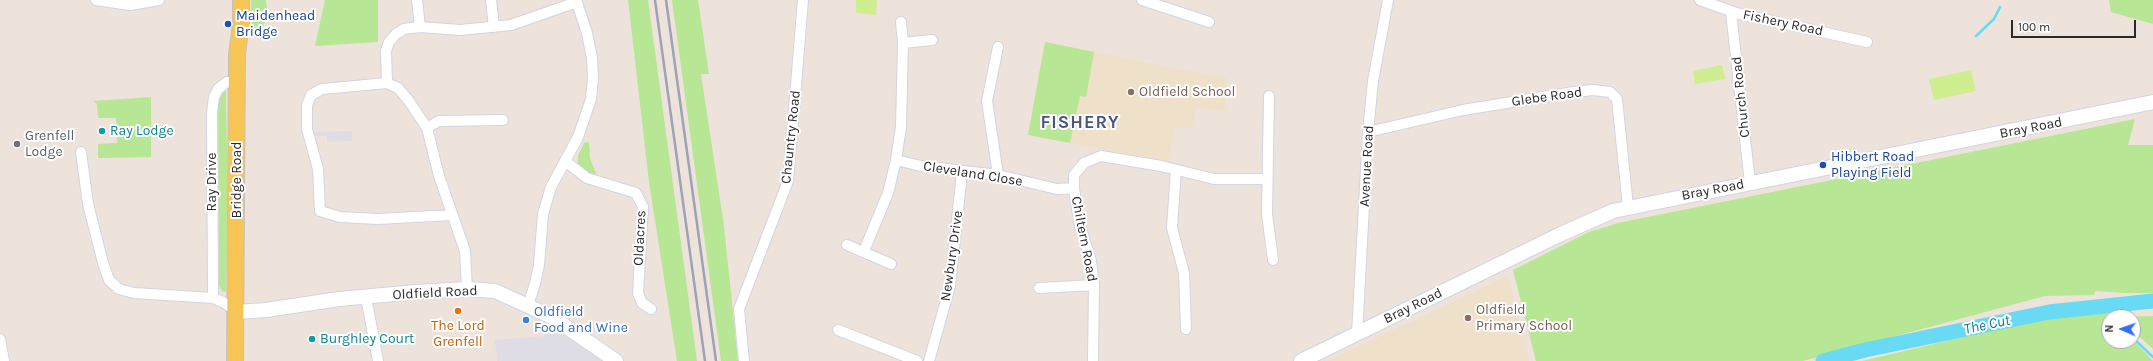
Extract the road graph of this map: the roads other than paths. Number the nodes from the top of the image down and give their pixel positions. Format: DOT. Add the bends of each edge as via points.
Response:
graph roads {
  1 [pos="96,0"];
  2 [pos="159,0"];
  3 [pos="232,0"];
  4 [pos="241,0"];
  5 [pos="417,0"];
  6 [pos="492,0"];
  7 [pos="803,0"];
  8 [pos="1142,0"];
  9 [pos="1388,0"];
  10 [pos="1700,0"];
  11 [pos="577,1"];
  12 [pos="1731,12"];
  13 [pos="901,22"];
  14 [pos="1209,22"];
  15 [pos="420,27"];
  16 [pos="494,27"];
  17 [pos="932,40"];
  18 [pos="1867,42"];
  19 [pos="903,43"];
  20 [pos="237,45"];
  21 [pos="998,47"];
  22 [pos="237,82"];
  23 [pos="387,83"];
  24 [pos="1269,96"];
  25 [pos="2153,102"];
  26 [pos="504,120"];
  27 [pos="427,128"];
  28 [pos="1368,132"];
  29 [pos="81,152"];
  30 [pos="896,160"];
  31 [pos="565,161"];
  32 [pos="1176,170"];
  33 [pos="962,172"];
  34 [pos="998,175"];
  35 [pos="1267,178"];
  36 [pos="1750,183"];
  37 [pos="1074,188"];
  38 [pos="1628,207"];
  39 [pos="451,215"];
  40 [pos="847,245"];
  41 [pos="864,251"];
  42 [pos="1273,260"];
  43 [pos="891,264"];
  44 [pos="1094,285"];
  45 [pos="1039,288"];
  46 [pos="467,289"];
  47 [pos="366,297"];
  48 [pos="213,298"];
  49 [pos="528,305"];
  50 [pos="651,309"];
  51 [pos="237,312"];
  52 [pos="1186,328"];
  53 [pos="838,330"];
  54 [pos="1357,334"];
  55 [pos="0,339"];
  56 [pos="4,361"];
  57 [pos="235,361"];
  58 [pos="378,361"];
  59 [pos="616,361"];
  60 [pos="744,361"];
  61 [pos="917,361"];
  62 [pos="929,361"];
  63 [pos="1093,361"];
  64 [pos="1301,361"];
  1 -- 2 [label="street" via="130,5"];
  3 -- 20 [label="main road" via="233,33"];
  4 -- 20 [label="main road, Bridge Road" via="241,24"];
  5 -- 15 [label="street"];
  6 -- 16 [label="street"];
  7 -- 60 [label="street, Chauntry Road" via="788,181 739,309"];
  8 -- 14 [label="street"];
  9 -- 28 [label="street, Avenue Road" via="1373,81"];
  10 -- 12 [label="street, Fishery Road"];
  11 -- 16 [label="street" via="510,25"];
  11 -- 31 [label="street" via="587,33 593,79 586,117"];
  12 -- 18 [label="street, Fishery Road"];
  12 -- 36 [label="street, Church Road"];
  13 -- 19 [label="street"];
  15 -- 16 [label="street" via="460,30"];
  15 -- 23 [label="street" via="404,29 389,42 386,51"];
  17 -- 19 [label="street"];
  19 -- 30 [label="street" via="901,127"];
  20 -- 22 [label="main road, Bridge Road"];
  21 -- 34 [label="street" via="987,101"];
  22 -- 48 [label="street, Ray Drive" via="227,82 218,89 214,96 212,113"];
  22 -- 51 [label="main road, Bridge Road"];
  23 -- 27 [label="street" via="398,88"];
  23 -- 39 [label="street" via="322,89 311,95 307,105 306,128 318,169 320,211 340,217 378,219"];
  24 -- 35 [label="street"];
  25 -- 36 [label="main road, Bray Road"];
  26 -- 27 [label="street" via="439,121"];
  27 -- 39 [label="street"];
  28 -- 38 [label="street, Glebe Road" via="1463,110 1574,92 1610,92 1617,99"];
  28 -- 54 [label="street, Avenue Road"];
  29 -- 48 [label="street" via="88,204 109,280 118,289 134,293"];
  30 -- 33 [label="street, Cleveland Close"];
  30 -- 41 [label="street" via="888,193"];
  31 -- 49 [label="street" via="551,187 543,214 539,265"];
  31 -- 50 [label="street, Oldacres" via="587,178 636,193 643,207 638,293 642,303"];
  32 -- 35 [label="street, Chiltern Road" via="1214,179"];
  32 -- 37 [label="street, Chiltern Road" via="1101,156 1084,163 1074,175"];
  32 -- 52 [label="street" via="1172,228 1184,273"];
  33 -- 34 [label="street, Cleveland Close"];
  33 -- 62 [label="street, Newbury Drive" via="950,286"];
  34 -- 37 [label="street, Cleveland Close" via="1057,188"];
  35 -- 42 [label="street" via="1267,214"];
  36 -- 38 [label="main road, Bray Road"];
  37 -- 44 [label="street, Chiltern Road"];
  38 -- 54 [label="main road, Bray Road" via="1606,213 1561,234"];
  39 -- 46 [label="street" via="465,251"];
  40 -- 41 [label="street"];
  41 -- 43 [label="street"];
  44 -- 45 [label="street"];
  44 -- 63 [label="street, Chiltern Road"];
  46 -- 47 [label="main road, Oldfield Road"];
  46 -- 49 [label="main road, Oldfield Road" via="495,291"];
  47 -- 51 [label="main road, Oldfield Road" via="258,312"];
  47 -- 58 [label="street"];
  48 -- 51 [label="street"];
  49 -- 59 [label="main road, Oldfield Road" via="557,320"];
  51 -- 57 [label="main road, Bridge Road"];
  53 -- 61 [label="street"];
  54 -- 64 [label="main road, Bray Road"];
  55 -- 56 [label="street"];
}
